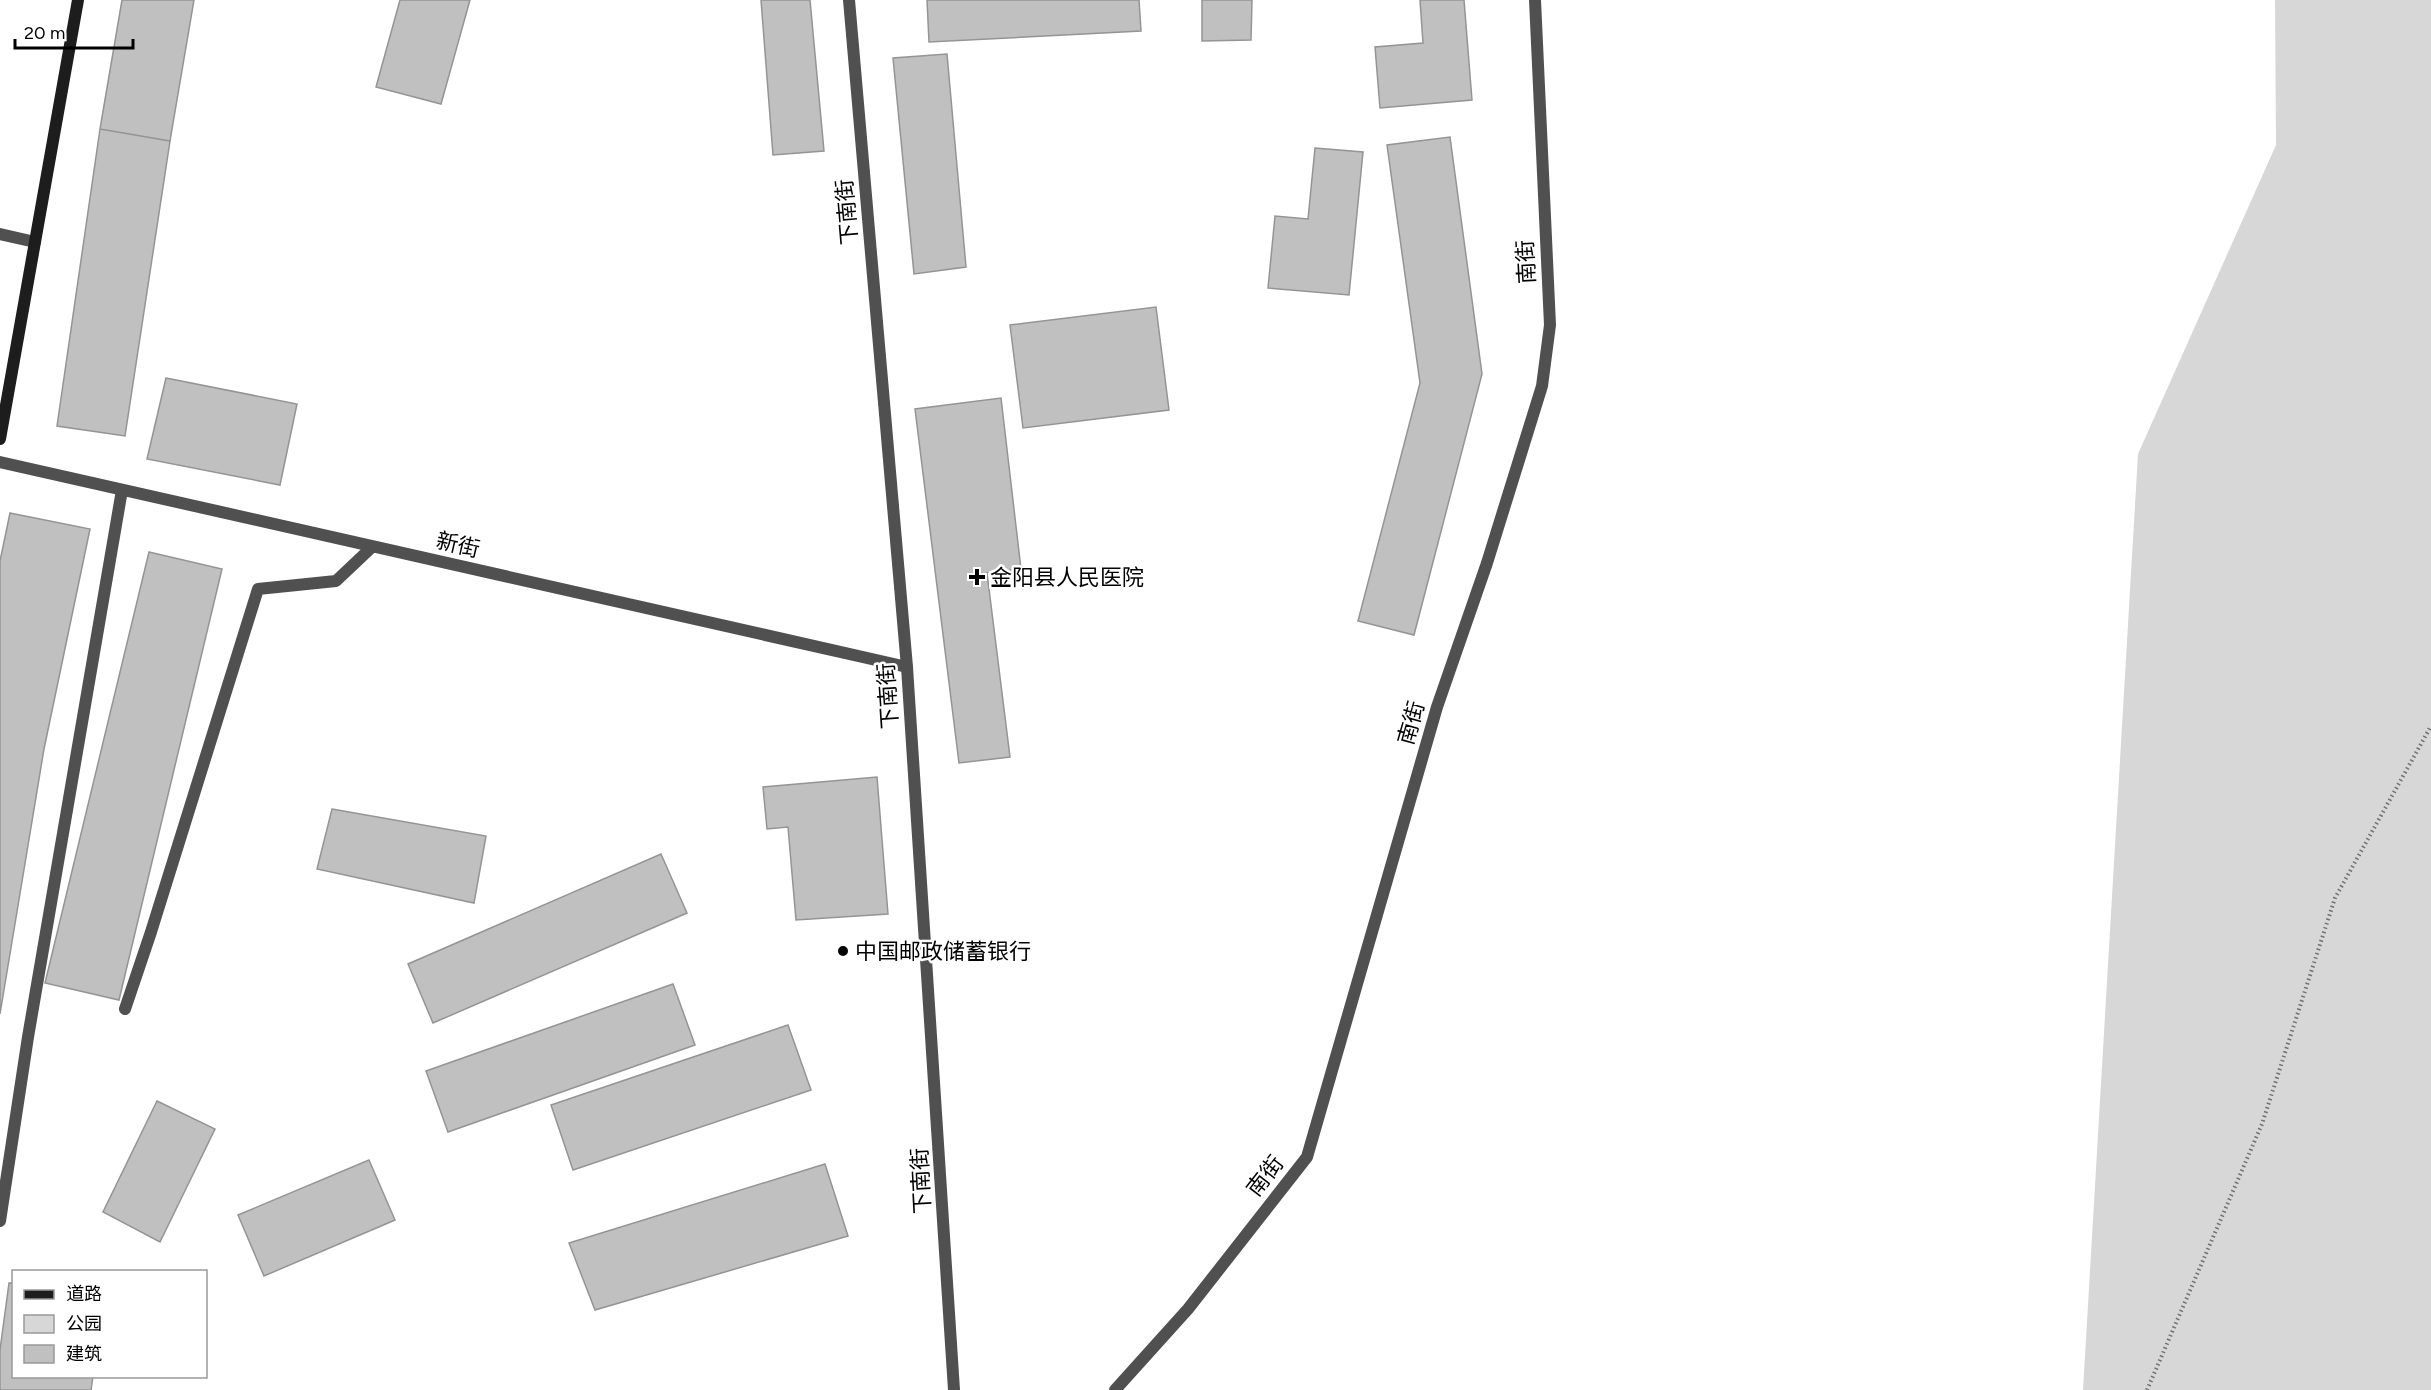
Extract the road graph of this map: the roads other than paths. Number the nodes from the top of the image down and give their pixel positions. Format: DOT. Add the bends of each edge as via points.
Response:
graph roads {
  1 [pos="78,0"];
  2 [pos="849,0"];
  3 [pos="1535,0"];
  4 [pos="0,234"];
  5 [pos="35,242"];
  6 [pos="0,440"];
  7 [pos="0,462"];
  8 [pos="122,490"];
  9 [pos="372,547"];
  10 [pos="908,668"];
  11 [pos="125,1009"];
  12 [pos="0,1221"];
  13 [pos="954,1390"];
  14 [pos="1115,1390"];
  1 -- 5 [label="main road"];
  2 -- 10 [label="street, 下南街"];
  3 -- 14 [label="street, 南街" via="1550,325 1538,397 1437,707 1306,1157 1188,1309"];
  4 -- 5 [label="street"];
  5 -- 6 [label="main road"];
  7 -- 8 [label="street, 新街"];
  8 -- 9 [label="street, 新街"];
  8 -- 12 [label="street"];
  9 -- 10 [label="street, 新街"];
  9 -- 11 [label="street" via="336,581 258,589"];
  10 -- 13 [label="street, 下南街"];
}
